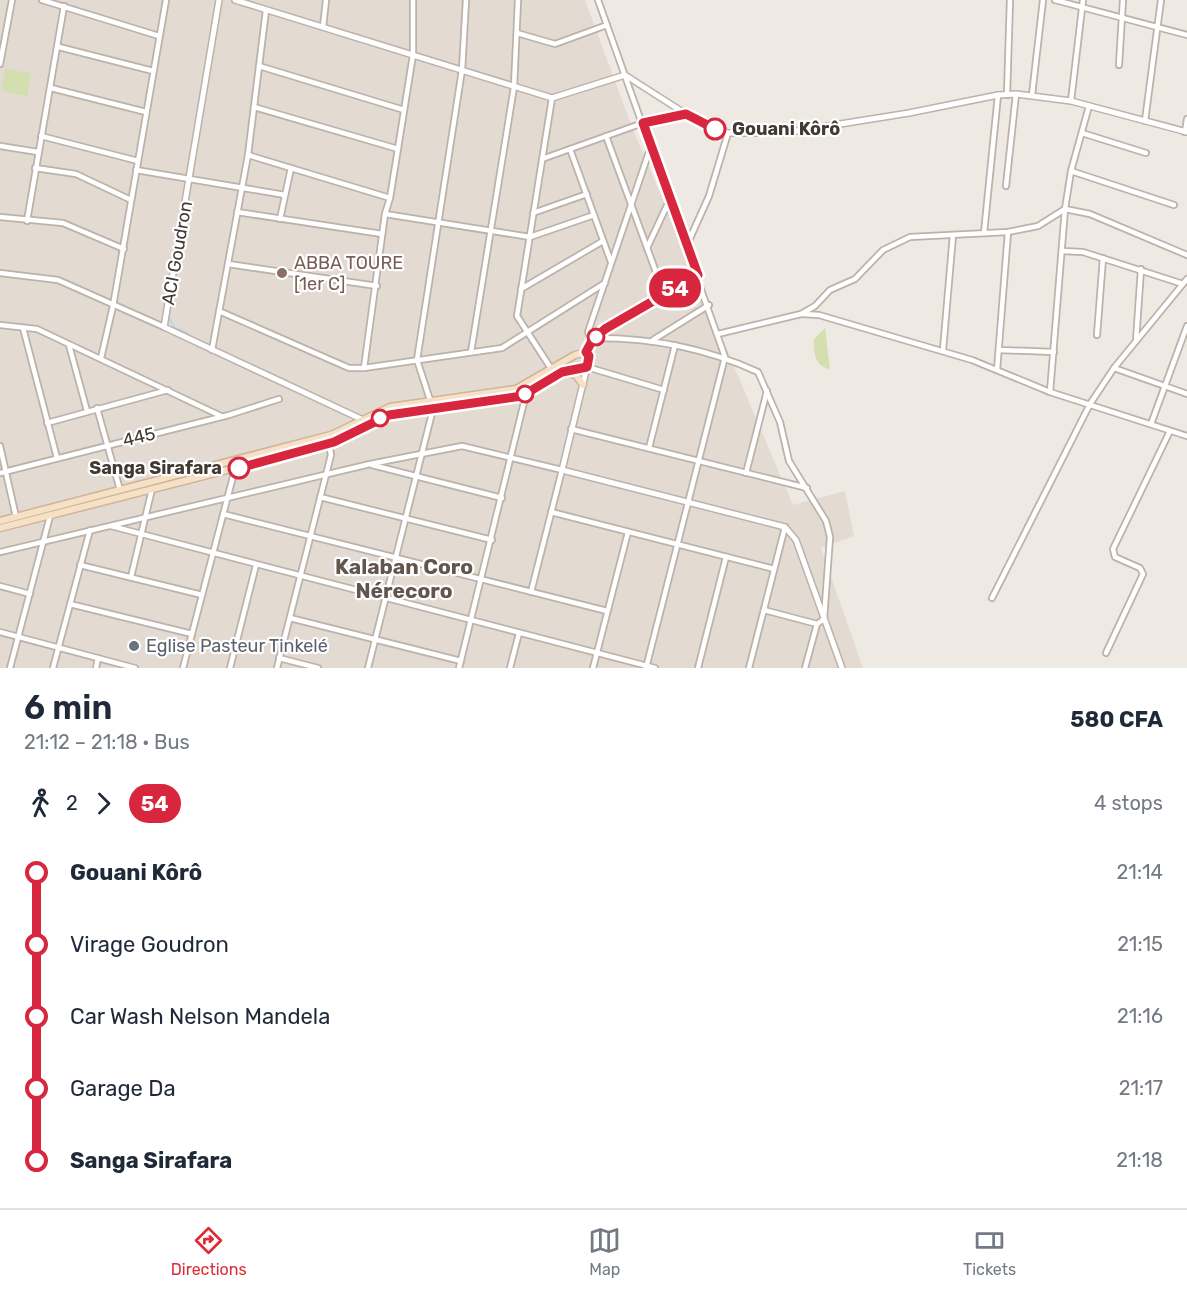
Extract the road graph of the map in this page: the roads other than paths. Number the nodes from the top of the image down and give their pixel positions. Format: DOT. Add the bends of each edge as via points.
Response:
graph roads {
  1 [pos="12,0"];
  2 [pos="42,0"];
  3 [pos="166,0"];
  4 [pos="219,0"];
  5 [pos="235,0"];
  6 [pos="326,0"];
  7 [pos="406,0"];
  8 [pos="466,0"];
  9 [pos="518,0"];
  10 [pos="598,0"];
  11 [pos="1010,0"];
  12 [pos="1043,0"];
  13 [pos="1055,0"];
  14 [pos="1083,0"];
  15 [pos="1123,0"];
  16 [pos="1161,0"];
  17 [pos="413,1"];
  18 [pos="64,6"];
  19 [pos="1082,7"];
  20 [pos="266,10"];
  21 [pos="1120,18"];
  22 [pos="607,25"];
  23 [pos="323,27"];
  24 [pos="1158,28"];
  25 [pos="517,33"];
  26 [pos="1187,35"];
  27 [pos="159,36"];
  28 [pos="59,47"];
  29 [pos="413,55"];
  30 [pos="0,64"];
  31 [pos="1119,64"];
  32 [pos="259,66"];
  33 [pos="462,70"];
  34 [pos="153,71"];
  35 [pos="625,75"];
  36 [pos="514,87"];
  37 [pos="51,88"];
  38 [pos="1017,94"];
  39 [pos="998,95"];
  40 [pos="1006,95"];
  41 [pos="1032,95"];
  42 [pos="552,98"];
  43 [pos="1071,101"];
  44 [pos="1089,106"];
  45 [pos="254,107"];
  46 [pos="404,110"];
  47 [pos="146,112"];
  48 [pos="686,114"];
  49 [pos="1187,119"];
  50 [pos="1145,121"];
  51 [pos="643,123"];
  52 [pos="1186,132"];
  53 [pos="728,133"];
  54 [pos="1082,133"];
  55 [pos="41,136"];
  56 [pos="606,136"];
  57 [pos="0,146"];
  58 [pos="651,146"];
  59 [pos="398,149"];
  60 [pos="570,149"];
  61 [pos="38,152"];
  62 [pos="1146,153"];
  63 [pos="248,155"];
  64 [pos="542,159"];
  65 [pos="138,161"];
  66 [pos="35,168"];
  67 [pos="291,168"];
  68 [pos="136,170"];
  69 [pos="1071,171"];
  70 [pos="190,178"];
  71 [pos="242,186"];
  72 [pos="1006,186"];
  73 [pos="587,194"];
  74 [pos="285,195"];
  75 [pos="390,198"];
  76 [pos="670,199"];
  77 [pos="131,200"];
  78 [pos="632,203"];
  79 [pos="1174,204"];
  80 [pos="1065,209"];
  81 [pos="237,212"];
  82 [pos="533,213"];
  83 [pos="385,214"];
  84 [pos="594,215"];
  85 [pos="0,217"];
  86 [pos="280,219"];
  87 [pos="27,221"];
  88 [pos="439,223"];
  89 [pos="491,230"];
  90 [pos="1008,232"];
  91 [pos="984,233"];
  92 [pos="382,234"];
  93 [pos="953,235"];
  94 [pos="530,237"];
  95 [pos="603,241"];
  96 [pos="687,245"];
  97 [pos="647,248"];
  98 [pos="124,249"];
  99 [pos="1062,251"];
  100 [pos="1187,255"];
  101 [pos="1103,258"];
  102 [pos="611,263"];
  103 [pos="228,264"];
  104 [pos="1141,269"];
  105 [pos="0,273"];
  106 [pos="698,275"];
  107 [pos="1185,281"];
  108 [pos="605,284"];
  109 [pos="377,286"];
  110 [pos="521,289"];
  111 [pos="664,294"];
  112 [pos="709,305"];
  113 [pos="113,306"];
  114 [pos="219,311"];
  115 [pos="801,314"];
  116 [pos="0,326"];
  117 [pos="1187,326"];
  118 [pos="164,327"];
  119 [pos="23,328"];
  120 [pos="528,333"];
  121 [pos="718,334"];
  122 [pos="1097,335"];
  123 [pos="594,339"];
  124 [pos="653,340"];
  125 [pos="1136,340"];
  126 [pos="69,345"];
  127 [pos="675,345"];
  128 [pos="212,350"];
  129 [pos="943,350"];
  130 [pos="999,351"];
  131 [pos="471,352"];
  132 [pos="586,352"];
  133 [pos="1054,352"];
  134 [pos="725,357"];
  135 [pos="100,358"];
  136 [pos="417,360"];
  137 [pos="587,367"];
  138 [pos="364,368"];
  139 [pos="1114,368"];
  140 [pos="552,370"];
  141 [pos="997,370"];
  142 [pos="562,372"];
  143 [pos="583,385"];
  144 [pos="1165,387"];
  145 [pos="168,390"];
  146 [pos="664,390"];
  147 [pos="767,390"];
  148 [pos="1050,392"];
  149 [pos="527,393"];
  150 [pos="1187,394"];
  151 [pos="279,399"];
  152 [pos="430,401"];
  153 [pos="1090,404"];
  154 [pos="97,408"];
  155 [pos="433,409"];
  156 [pos="87,411"];
  157 [pos="221,416"];
  158 [pos="361,419"];
  159 [pos="47,423"];
  160 [pos="1151,424"];
  161 [pos="367,425"];
  162 [pos="571,429"];
  163 [pos="1170,431"];
  164 [pos="1187,436"];
  165 [pos="329,444"];
  166 [pos="107,445"];
  167 [pos="0,446"];
  168 [pos="649,448"];
  169 [pos="422,453"];
  170 [pos="513,457"];
  171 [pos="57,458"];
  172 [pos="699,461"];
  173 [pos="370,464"];
  174 [pos="235,469"];
  175 [pos="562,470"];
  176 [pos="3,472"];
  177 [pos="746,473"];
  178 [pos="326,475"];
  179 [pos="416,476"];
  180 [pos="807,488"];
  181 [pos="152,489"];
  182 [pos="120,490"];
  183 [pos="320,497"];
  184 [pos="227,498"];
  185 [pos="502,498"];
  186 [pos="688,502"];
  187 [pos="551,512"];
  188 [pos="223,514"];
  189 [pos="50,516"];
  190 [pos="16,517"];
  191 [pos="146,517"];
  192 [pos="406,518"];
  193 [pos="0,521"];
  194 [pos="108,525"];
  195 [pos="785,527"];
  196 [pos="0,528"];
  197 [pos="90,530"];
  198 [pos="628,532"];
  199 [pos="142,536"];
  200 [pos="310,536"];
  201 [pos="492,540"];
  202 [pos="44,541"];
  203 [pos="678,544"];
  204 [pos="0,552"];
  205 [pos="213,554"];
  206 [pos="726,557"];
  207 [pos="396,558"];
  208 [pos="80,565"];
  209 [pos="256,565"];
  210 [pos="774,569"];
  211 [pos="300,576"];
  212 [pos="131,578"];
  213 [pos="482,580"];
  214 [pos="0,586"];
  215 [pos="531,592"];
  216 [pos="30,594"];
  217 [pos="202,594"];
  218 [pos="385,598"];
  219 [pos="992,598"];
  220 [pos="70,604"];
  221 [pos="764,610"];
  222 [pos="607,612"];
  223 [pos="290,618"];
  224 [pos="824,619"];
  225 [pos="471,621"];
  226 [pos="817,624"];
  227 [pos="0,632"];
  228 [pos="519,633"];
  229 [pos="192,634"];
  230 [pos="19,637"];
  231 [pos="375,639"];
  232 [pos="58,647"];
  233 [pos="597,653"];
  234 [pos="1106,653"];
  235 [pos="98,658"];
  236 [pos="279,658"];
  237 [pos="461,661"];
  238 [pos="97,667"];
  239 [pos="646,667"];
  240 [pos="10,668"];
  241 [pos="53,668"];
  242 [pos="135,668"];
  243 [pos="183,668"];
  244 [pos="230,668"];
  245 [pos="277,668"];
  246 [pos="318,668"];
  247 [pos="368,668"];
  248 [pos="459,668"];
  249 [pos="510,668"];
  250 [pos="593,668"];
  251 [pos="655,668"];
  252 [pos="698,668"];
  253 [pos="749,668"];
  254 [pos="805,668"];
  255 [pos="842,668"];
  1 -- 30 [label="street"];
  2 -- 18 [label="street"];
  3 -- 27 [label="street"];
  4 -- 70 [label="street, ACI Goudron"];
  5 -- 20 [label="street"];
  6 -- 23 [label="street"];
  7 -- 17 [label="street"];
  8 -- 33 [label="street"];
  9 -- 25 [label="street"];
  10 -- 22 [label="street"];
  11 -- 40 [label="street"];
  12 -- 41 [label="street"];
  13 -- 19 [label="street"];
  14 -- 19 [label="street"];
  15 -- 21 [label="street"];
  16 -- 24 [label="street"];
  17 -- 29 [label="street"];
  18 -- 27 [label="street"];
  18 -- 28 [label="street"];
  19 -- 21 [label="street"];
  19 -- 43 [label="street"];
  20 -- 23 [label="street"];
  20 -- 32 [label="street"];
  21 -- 24 [label="street"];
  21 -- 31 [label="street"];
  22 -- 25 [label="street" via="555,45"];
  22 -- 35 [label="street"];
  23 -- 29 [label="street"];
  24 -- 26 [label="street"];
  24 -- 50 [label="street"];
  25 -- 36 [label="street"];
  27 -- 34 [label="street"];
  28 -- 34 [label="street"];
  28 -- 37 [label="street"];
  29 -- 33 [label="street"];
  29 -- 46 [label="street"];
  32 -- 45 [label="street"];
  32 -- 46 [label="street"];
  33 -- 36 [label="street"];
  33 -- 88 [label="street"];
  34 -- 47 [label="street"];
  35 -- 42 [label="street"];
  35 -- 48 [label="street"];
  35 -- 51 [label="street"];
  36 -- 42 [label="street"];
  36 -- 89 [label="street"];
  37 -- 47 [label="street"];
  37 -- 55 [label="street"];
  38 -- 40 [label="street"];
  38 -- 41 [label="street"];
  38 -- 72 [label="street"];
  39 -- 40 [label="street"];
  39 -- 53 [label="street" via="784,133"];
  39 -- 91 [label="street"];
  41 -- 43 [label="street"];
  42 -- 64 [label="street"];
  43 -- 44 [label="street"];
  44 -- 50 [label="street"];
  44 -- 54 [label="street"];
  45 -- 59 [label="street"];
  45 -- 63 [label="street"];
  46 -- 59 [label="street"];
  47 -- 65 [label="street"];
  48 -- 51 [label="street"];
  48 -- 53 [label="street"];
  49 -- 52 [label="street"];
  50 -- 52 [label="street"];
  51 -- 56 [label="street"];
  51 -- 58 [label="street"];
  53 -- 96 [label="street"];
  54 -- 62 [label="street"];
  54 -- 69 [label="street"];
  55 -- 61 [label="street"];
  55 -- 65 [label="street"];
  56 -- 60 [label="street"];
  56 -- 78 [label="street"];
  57 -- 61 [label="street"];
  58 -- 76 [label="street"];
  58 -- 78 [label="street"];
  59 -- 75 [label="street"];
  60 -- 64 [label="street"];
  60 -- 73 [label="street"];
  61 -- 66 [label="street"];
  63 -- 67 [label="street"];
  63 -- 71 [label="street"];
  64 -- 82 [label="street"];
  65 -- 68 [label="street"];
  66 -- 77 [label="street" via="76,174"];
  66 -- 87 [label="street"];
  67 -- 74 [label="street"];
  67 -- 75 [label="street"];
  68 -- 70 [label="street"];
  68 -- 77 [label="street"];
  69 -- 79 [label="street"];
  69 -- 80 [label="street"];
  70 -- 71 [label="street"];
  70 -- 118 [label="street, ACI Goudron"];
  71 -- 74 [label="street"];
  71 -- 81 [label="street"];
  73 -- 82 [label="street"];
  73 -- 84 [label="street"];
  74 -- 86 [label="street"];
  75 -- 83 [label="street"];
  76 -- 96 [label="street"];
  76 -- 97 [label="street"];
  77 -- 98 [label="street"];
  78 -- 97 [label="street"];
  78 -- 102 [label="street"];
  80 -- 90 [label="street" via="1038,226"];
  80 -- 99 [label="street"];
  80 -- 100 [label="street" via="1090,214"];
  81 -- 86 [label="street"];
  81 -- 103 [label="street"];
  82 -- 94 [label="street"];
  83 -- 88 [label="street"];
  83 -- 92 [label="street"];
  84 -- 94 [label="street"];
  84 -- 95 [label="street"];
  85 -- 87 [label="street"];
  86 -- 92 [label="street"];
  87 -- 98 [label="street" via="63,224"];
  88 -- 89 [label="street"];
  88 -- 136 [label="street"];
  89 -- 94 [label="street"];
  89 -- 131 [label="street"];
  90 -- 91 [label="street"];
  90 -- 130 [label="street"];
  91 -- 93 [label="street"];
  92 -- 109 [label="street"];
  93 -- 115 [label="street" via="902,240 883,250 855,279 830,290"];
  93 -- 129 [label="street"];
  94 -- 110 [label="street"];
  95 -- 102 [label="street"];
  95 -- 110 [label="street"];
  96 -- 106 [label="street"];
  97 -- 111 [label="street"];
  98 -- 113 [label="street"];
  99 -- 101 [label="street"];
  99 -- 133 [label="street"];
  101 -- 104 [label="street"];
  101 -- 122 [label="street"];
  102 -- 108 [label="street"];
  103 -- 109 [label="street"];
  103 -- 114 [label="street"];
  104 -- 107 [label="street"];
  104 -- 125 [label="street"];
  105 -- 113 [label="street" via="58,279"];
  106 -- 111 [label="street"];
  106 -- 112 [label="street"];
  107 -- 125 [label="street"];
  108 -- 120 [label="street"];
  108 -- 123 [label="street" via="588,332"];
  109 -- 138 [label="street"];
  110 -- 120 [label="street" via="517,316"];
  111 -- 123 [label="street"];
  112 -- 121 [label="street"];
  112 -- 124 [label="street"];
  113 -- 118 [label="street"];
  113 -- 135 [label="street"];
  114 -- 128 [label="street"];
  114 -- 138 [label="street" via="349,368"];
  115 -- 121 [label="street"];
  115 -- 129 [label="street" via="819,315"];
  116 -- 119 [label="street"];
  117 -- 144 [label="street"];
  118 -- 128 [label="street, ACI Goudron"];
  119 -- 126 [label="street" via="38,329"];
  119 -- 159 [label="street"];
  120 -- 131 [label="street" via="502,348"];
  120 -- 140 [label="street"];
  121 -- 134 [label="street"];
  123 -- 124 [label="street"];
  123 -- 132 [label="street"];
  124 -- 127 [label="street"];
  125 -- 139 [label="street"];
  126 -- 135 [label="street"];
  126 -- 156 [label="street"];
  127 -- 134 [label="street"];
  127 -- 146 [label="street"];
  128 -- 158 [label="street, ACI Goudron"];
  129 -- 141 [label="street"];
  130 -- 133 [label="street"];
  130 -- 141 [label="street"];
  131 -- 136 [label="street"];
  132 -- 137 [label="main road"];
  132 -- 140 [label="main road"];
  133 -- 148 [label="street"];
  134 -- 147 [label="street" via="758,372"];
  134 -- 172 [label="street"];
  135 -- 145 [label="street"];
  136 -- 138 [label="street"];
  136 -- 152 [label="street"];
  137 -- 142 [label="main road"];
  137 -- 143 [label="street"];
  137 -- 146 [label="street"];
  139 -- 144 [label="street"];
  139 -- 153 [label="street"];
  140 -- 152 [label="main road" via="516,389"];
  141 -- 148 [label="street"];
  142 -- 143 [label="main road" via="576,375"];
  142 -- 149 [label="main road"];
  143 -- 162 [label="street"];
  144 -- 150 [label="street"];
  144 -- 160 [label="street"];
  145 -- 154 [label="street"];
  145 -- 157 [label="street"];
  146 -- 168 [label="street"];
  147 -- 177 [label="street"];
  147 -- 180 [label="street" via="789,461"];
  148 -- 153 [label="street"];
  149 -- 155 [label="main road"];
  149 -- 170 [label="street"];
  151 -- 157 [label="street, 445"];
  152 -- 155 [label="street"];
  152 -- 158 [label="main road" via="382,409"];
  153 -- 160 [label="street"];
  153 -- 219 [label="street"];
  154 -- 156 [label="street"];
  154 -- 166 [label="street"];
  155 -- 161 [label="main road" via="389,415"];
  155 -- 169 [label="street"];
  156 -- 159 [label="street"];
  157 -- 166 [label="street, 445"];
  158 -- 161 [label="street"];
  158 -- 182 [label="main road" via="321,438"];
  159 -- 171 [label="street"];
  160 -- 163 [label="street"];
  161 -- 165 [label="main road"];
  162 -- 168 [label="street"];
  162 -- 175 [label="street"];
  163 -- 164 [label="street"];
  163 -- 234 [label="street" via="1113,549 1115,557 1140,568 1143,574"];
  165 -- 174 [label="main road"];
  165 -- 178 [label="street" via="331,455"];
  166 -- 171 [label="street, 445"];
  166 -- 182 [label="street"];
  167 -- 176 [label="street"];
  168 -- 172 [label="street"];
  169 -- 170 [label="street" via="462,446"];
  169 -- 173 [label="street"];
  169 -- 179 [label="street"];
  170 -- 175 [label="street"];
  170 -- 185 [label="street"];
  171 -- 176 [label="street, 445"];
  172 -- 177 [label="street"];
  172 -- 186 [label="street"];
  173 -- 178 [label="street"];
  173 -- 179 [label="street"];
  174 -- 181 [label="main road"];
  174 -- 184 [label="street"];
  175 -- 186 [label="street"];
  175 -- 187 [label="street"];
  176 -- 190 [label="street"];
  177 -- 180 [label="street"];
  178 -- 183 [label="street"];
  178 -- 184 [label="street"];
  179 -- 185 [label="street"];
  179 -- 192 [label="street"];
  180 -- 224 [label="street" via="826,521 830,537"];
  181 -- 189 [label="main road"];
  181 -- 191 [label="street"];
  182 -- 190 [label="main road"];
  183 -- 192 [label="street"];
  183 -- 200 [label="street"];
  184 -- 188 [label="street"];
  184 -- 191 [label="street"];
  185 -- 201 [label="street"];
  186 -- 195 [label="street"];
  186 -- 203 [label="street"];
  187 -- 198 [label="street"];
  187 -- 215 [label="street"];
  188 -- 200 [label="street"];
  188 -- 205 [label="street"];
  189 -- 196 [label="main road"];
  189 -- 202 [label="street"];
  190 -- 193 [label="main road"];
  191 -- 194 [label="street"];
  191 -- 199 [label="street"];
  192 -- 201 [label="street"];
  192 -- 207 [label="street"];
  194 -- 197 [label="street"];
  194 -- 199 [label="street"];
  195 -- 210 [label="street"];
  195 -- 224 [label="street" via="794,535"];
  197 -- 202 [label="street"];
  197 -- 208 [label="street"];
  198 -- 203 [label="street"];
  198 -- 222 [label="street"];
  199 -- 205 [label="street"];
  199 -- 212 [label="street"];
  200 -- 207 [label="street"];
  200 -- 211 [label="street"];
  201 -- 213 [label="street"];
  202 -- 204 [label="street"];
  202 -- 216 [label="street"];
  203 -- 206 [label="street"];
  203 -- 239 [label="street"];
  205 -- 209 [label="street"];
  205 -- 217 [label="street"];
  206 -- 210 [label="street"];
  206 -- 252 [label="street"];
  207 -- 213 [label="street"];
  207 -- 218 [label="street"];
  208 -- 212 [label="street"];
  208 -- 220 [label="street"];
  209 -- 211 [label="street"];
  209 -- 244 [label="street"];
  210 -- 221 [label="street"];
  211 -- 218 [label="street"];
  211 -- 223 [label="street"];
  212 -- 217 [label="street"];
  213 -- 215 [label="street"];
  213 -- 225 [label="street"];
  214 -- 216 [label="street"];
  215 -- 222 [label="street"];
  216 -- 230 [label="street"];
  217 -- 229 [label="street"];
  218 -- 225 [label="street"];
  218 -- 231 [label="street"];
  220 -- 229 [label="street"];
  220 -- 232 [label="street"];
  221 -- 226 [label="street"];
  221 -- 253 [label="street"];
  222 -- 233 [label="street"];
  223 -- 231 [label="street"];
  223 -- 236 [label="street"];
  224 -- 226 [label="street"];
  224 -- 255 [label="street"];
  225 -- 228 [label="street"];
  225 -- 237 [label="street"];
  226 -- 254 [label="street"];
  227 -- 230 [label="street"];
  228 -- 233 [label="street"];
  228 -- 249 [label="street"];
  229 -- 243 [label="street"];
  230 -- 232 [label="street"];
  230 -- 240 [label="street"];
  231 -- 237 [label="street"];
  231 -- 247 [label="street"];
  232 -- 235 [label="street"];
  232 -- 241 [label="street"];
  233 -- 239 [label="street"];
  233 -- 250 [label="street"];
  235 -- 238 [label="street"];
  235 -- 242 [label="street"];
  236 -- 245 [label="street"];
  236 -- 246 [label="street"];
  237 -- 248 [label="street"];
  239 -- 251 [label="street"];
}
